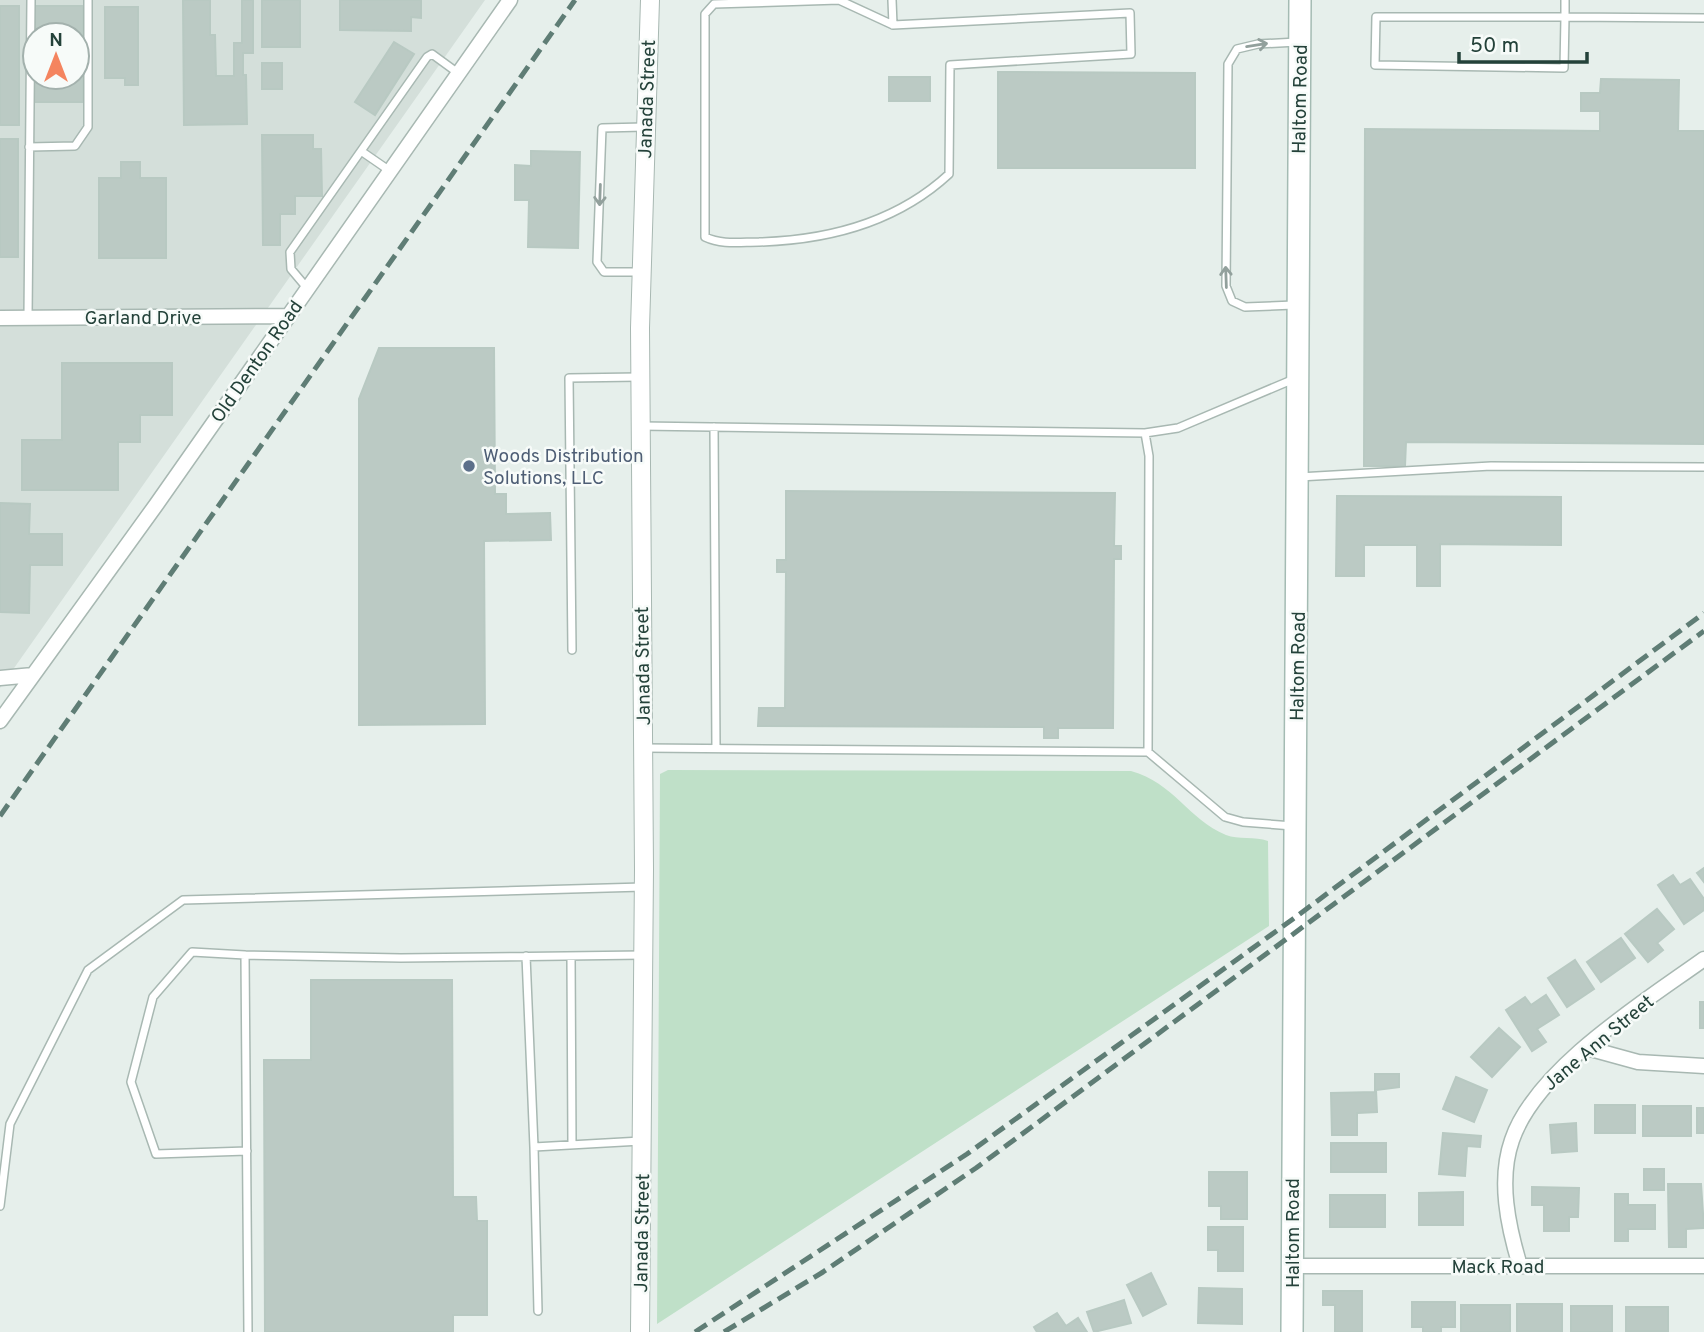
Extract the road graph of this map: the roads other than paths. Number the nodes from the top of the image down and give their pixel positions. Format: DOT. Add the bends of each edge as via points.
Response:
graph roads {
  1 [pos="30,0"];
  2 [pos="88,0"];
  3 [pos="510,0"];
  4 [pos="650,0"];
  5 [pos="892,0"];
  6 [pos="1300,0"];
  7 [pos="1565,0"];
  8 [pos="1565,17"];
  9 [pos="1704,18"];
  10 [pos="893,26"];
  11 [pos="1300,42"];
  12 [pos="458,74"];
  13 [pos="645,127"];
  14 [pos="29,146"];
  15 [pos="361,151"];
  16 [pos="390,171"];
  17 [pos="641,272"];
  18 [pos="307,288"];
  19 [pos="1298,305"];
  20 [pos="287,316"];
  21 [pos="28,317"];
  22 [pos="0,318"];
  23 [pos="1298,376"];
  24 [pos="640,377"];
  25 [pos="640,426"];
  26 [pos="714,427"];
  27 [pos="1145,433"];
  28 [pos="570,455"];
  29 [pos="640,456"];
  30 [pos="1704,467"];
  31 [pos="1298,477"];
  32 [pos="572,650"];
  33 [pos="33,676"];
  34 [pos="0,677"];
  35 [pos="0,721"];
  36 [pos="643,748"];
  37 [pos="716,748"];
  38 [pos="1148,752"];
  39 [pos="1294,826"];
  40 [pos="644,887"];
  41 [pos="245,955"];
  42 [pos="643,955"];
  43 [pos="526,956"];
  44 [pos="570,956"];
  45 [pos="1704,959"];
  46 [pos="1587,1048"];
  47 [pos="1704,1066"];
  48 [pos="642,1140"];
  49 [pos="572,1144"];
  50 [pos="534,1147"];
  51 [pos="247,1151"];
  52 [pos="0,1206"];
  53 [pos="1292,1266"];
  54 [pos="1520,1266"];
  55 [pos="1704,1266"];
  56 [pos="538,1311"];
  57 [pos="248,1332"];
  58 [pos="640,1332"];
  59 [pos="1292,1332"];
  1 -- 14 [label="lane"];
  2 -- 14 [label="lane" via="88,127 75,146"];
  3 -- 12 [label="street, Old Denton Road"];
  4 -- 13 [label="street, Janada Street"];
  5 -- 10 [label="lane"];
  6 -- 11 [label="main road, Haltom Road"];
  7 -- 8 [label="lane"];
  8 -- 8 [label="lane" via="1376,17 1376,65 1564,68"];
  8 -- 9 [label="lane"];
  10 -- 10 [label="lane" via="839,0 714,4 705,14 705,237 726,243 840,234 873,223 938,185 949,174 950,65 1131,54 1130,13"];
  11 -- 19 [label="main road, Haltom Road"];
  19 -- 11 [label="lane, one-way" via="1245,307 1232,301 1226,286 1227,65 1237,49"];
  12 -- 15 [label="lane" via="438,57 427,57"];
  12 -- 16 [label="street, Old Denton Road"];
  13 -- 17 [label="street, Janada Street"];
  13 -- 17 [label="lane, one-way" via="602,128 597,262 604,272"];
  14 -- 21 [label="lane"];
  15 -- 16 [label="lane"];
  15 -- 18 [label="lane" via="290,252 291,269"];
  16 -- 18 [label="street, Old Denton Road"];
  17 -- 24 [label="street, Janada Street"];
  18 -- 20 [label="street, Old Denton Road"];
  19 -- 23 [label="main road, Haltom Road"];
  20 -- 21 [label="street, Garland Drive"];
  20 -- 33 [label="street, Old Denton Road"];
  21 -- 22 [label="street, Garland Drive"];
  23 -- 27 [label="lane" via="1178,428"];
  23 -- 31 [label="main road, Haltom Road"];
  24 -- 25 [label="street, Janada Street"];
  24 -- 28 [label="lane" via="569,378"];
  25 -- 26 [label="lane"];
  25 -- 29 [label="street, Janada Street"];
  26 -- 27 [label="lane"];
  26 -- 37 [label="lane"];
  27 -- 38 [label="lane" via="1149,456"];
  28 -- 29 [label="lane"];
  28 -- 32 [label="lane"];
  29 -- 36 [label="street, Janada Street"];
  30 -- 31 [label="lane" via="1491,466"];
  31 -- 39 [label="main road, Haltom Road"];
  33 -- 34 [label="street"];
  33 -- 35 [label="street, Old Denton Road"];
  36 -- 37 [label="lane"];
  36 -- 40 [label="street, Janada Street"];
  37 -- 38 [label="lane"];
  38 -- 39 [label="lane" via="1225,817"];
  39 -- 53 [label="main road, Haltom Road"];
  40 -- 42 [label="street, Janada Street"];
  40 -- 52 [label="lane" via="183,900 88,970 10,1124"];
  41 -- 43 [label="lane"];
  41 -- 51 [label="lane"];
  41 -- 51 [label="lane" via="192,952 153,997 131,1082 156,1154"];
  42 -- 44 [label="lane"];
  42 -- 48 [label="street, Janada Street"];
  43 -- 44 [label="lane"];
  43 -- 50 [label="lane"];
  44 -- 49 [label="lane"];
  45 -- 46 [label="street, Jane Ann Street"];
  46 -- 47 [label="street" via="1638,1062"];
  46 -- 54 [label="street, Jane Ann Street" via="1535,1097 1511,1141 1505,1190"];
  48 -- 49 [label="lane"];
  48 -- 58 [label="street, Janada Street"];
  49 -- 50 [label="lane"];
  50 -- 56 [label="lane"];
  51 -- 57 [label="lane"];
  53 -- 54 [label="street, Mack Road"];
  53 -- 59 [label="main road, Haltom Road"];
  54 -- 55 [label="street, Mack Road"];
}
